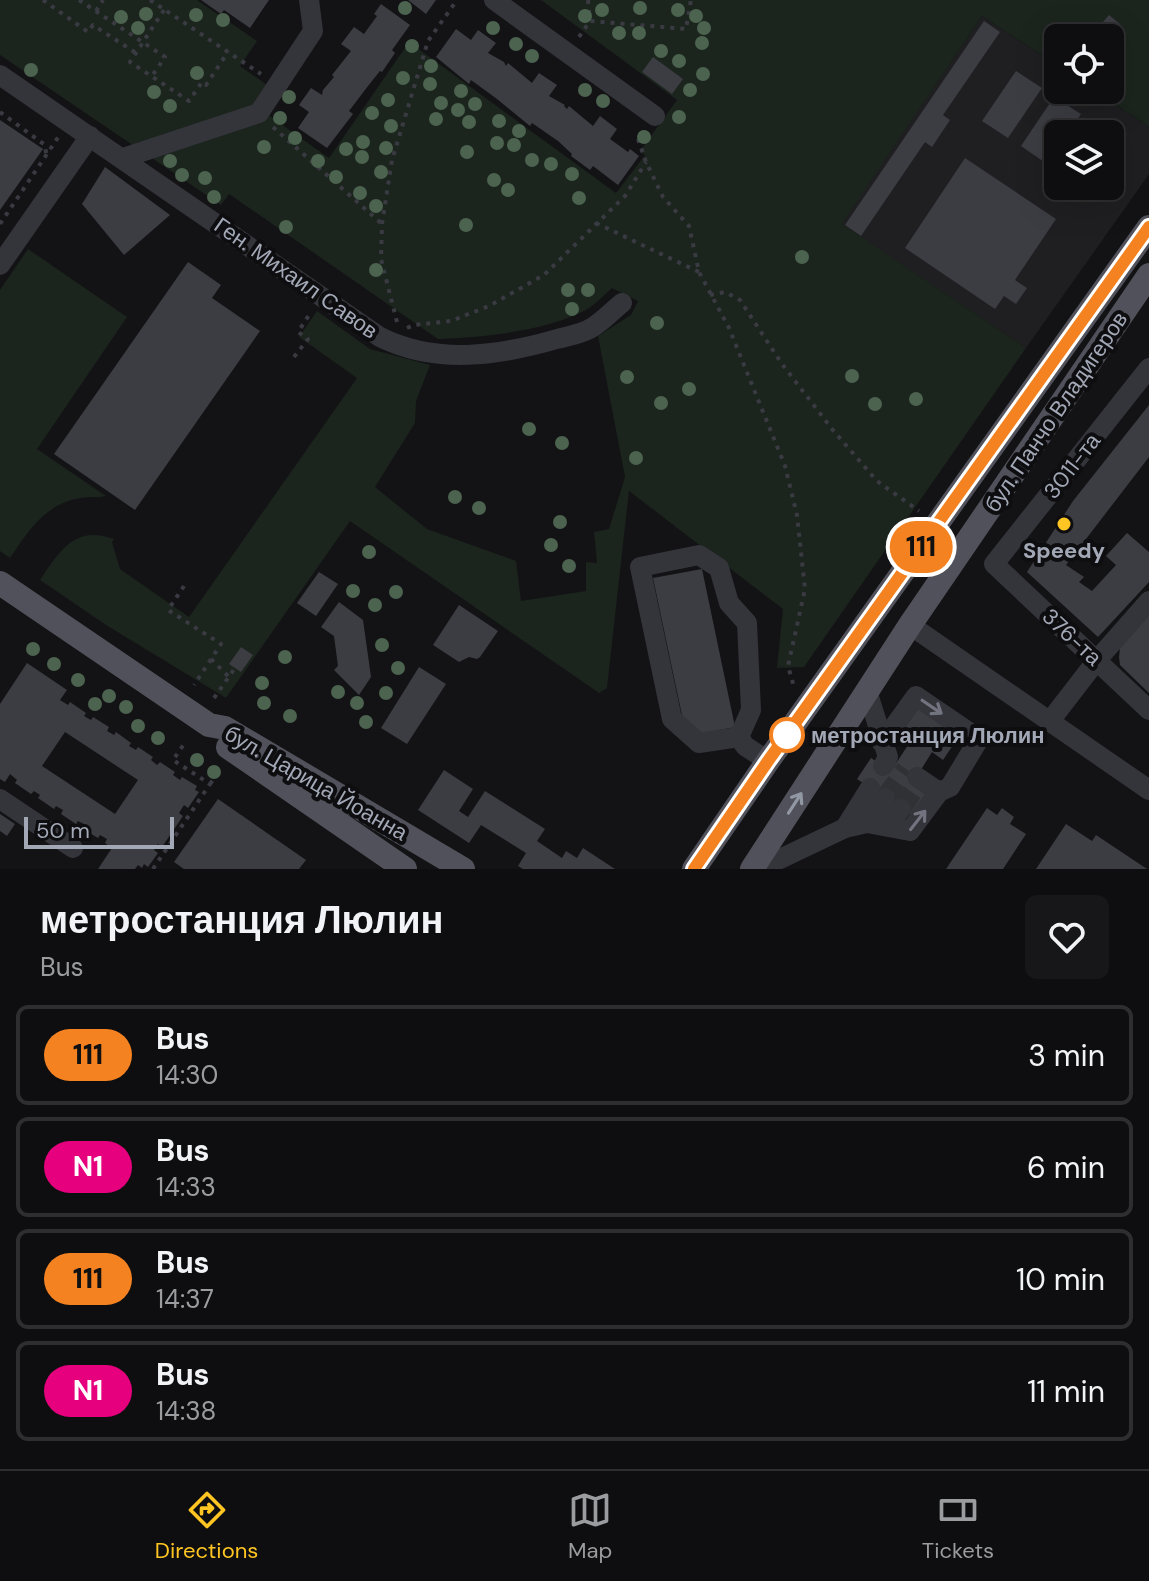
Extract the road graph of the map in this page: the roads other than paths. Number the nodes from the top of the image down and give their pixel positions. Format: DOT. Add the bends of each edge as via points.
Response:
graph roads {
  1 [pos="309,0"];
  2 [pos="494,0"];
  3 [pos="0,75"];
  4 [pos="655,116"];
  5 [pos="90,136"];
  6 [pos="123,158"];
  7 [pos="1149,227"];
  8 [pos="0,265"];
  9 [pos="1149,275"];
  10 [pos="622,303"];
  11 [pos="1149,368"];
  12 [pos="994,564"];
  13 [pos="4,593"];
  14 [pos="1149,601"];
  15 [pos="910,625"];
  16 [pos="1097,660"];
  17 [pos="867,691"];
  18 [pos="1149,710"];
  19 [pos="1050,721"];
  20 [pos="209,725"];
  21 [pos="739,737"];
  22 [pos="768,761"];
  23 [pos="919,780"];
  24 [pos="1149,790"];
  25 [pos="939,792"];
  26 [pos="0,799"];
  27 [pos="886,805"];
  28 [pos="845,828"];
  29 [pos="73,848"];
  30 [pos="405,869"];
  31 [pos="463,869"];
  32 [pos="694,869"];
  33 [pos="752,869"];
  34 [pos="759,869"];
  1 -- 6 [label="street" via="313,31 259,113"];
  2 -- 4 [label="street"];
  3 -- 5 [label="street, Ген. Михаил Савов"];
  5 -- 6 [label="street, Ген. Михаил Савов"];
  5 -- 8 [label="street"];
  6 -- 10 [label="street, Ген. Михаил Савов" via="380,337 430,354 479,355 546,342 590,329"];
  7 -- 22 [label="main road, бул. Панчо Владигеров"];
  9 -- 15 [label="main road, бул. Панчо Владигеров"];
  11 -- 12 [label="street, 3011-та"];
  12 -- 16 [label="street, 376-та"];
  13 -- 20 [label="main road, бул. Царица Йоанна"];
  14 -- 16 [label="street"];
  15 -- 17 [label="main road, бул. Панчо Владигеров"];
  15 -- 19 [label="street"];
  16 -- 18 [label="street, 376-та"];
  16 -- 19 [label="street"];
  17 -- 25 [label="street, one-way" via="887,757 916,696 979,739 950,787"];
  33 -- 17 [label="main road, бул. Панчо Владигеров, one-way"];
  19 -- 24 [label="street"];
  20 -- 30 [label="main road, бул. Царица Йоанна" via="216,740"];
  20 -- 31 [label="main road, бул. Царица Йоанна" via="225,728"];
  21 -- 21 [label="street" via="751,710 747,623 729,603 719,568 699,555 640,567 672,719 699,743"];
  21 -- 22 [label="street"];
  22 -- 32 [label="main road, бул. Панчо Владигеров"];
  23 -- 25 [label="street"];
  27 -- 25 [label="street, one-way" via="910,831"];
  26 -- 29 [label="street"];
  27 -- 28 [label="street"];
  27 -- 28 [label="street" via="867,823"];
  28 -- 34 [label="street"];
}
